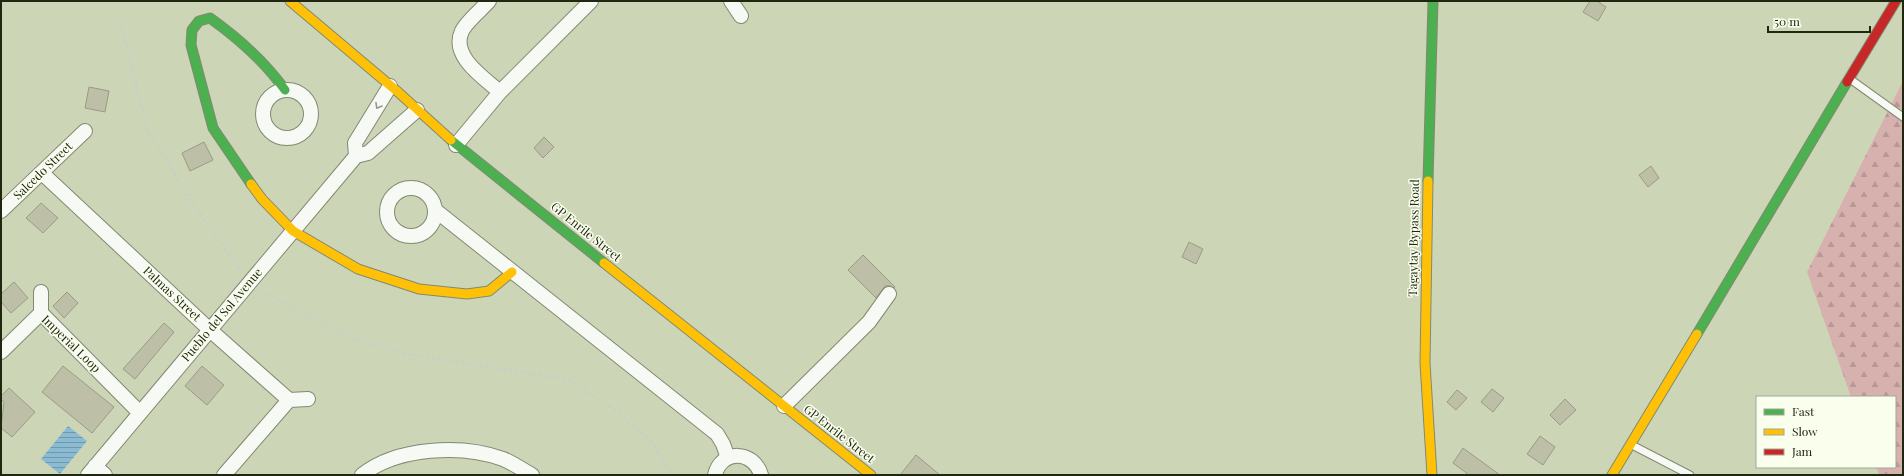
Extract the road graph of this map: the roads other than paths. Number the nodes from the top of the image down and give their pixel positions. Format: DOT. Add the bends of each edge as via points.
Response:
graph roads {
  1 [pos="290,1"];
  2 [pos="489,1"];
  3 [pos="591,1"];
  4 [pos="731,1"];
  5 [pos="1433,1"];
  6 [pos="1896,1"];
  7 [pos="741,16"];
  8 [pos="1850,79"];
  9 [pos="390,86"];
  10 [pos="285,90"];
  11 [pos="500,92"];
  12 [pos="417,110"];
  13 [pos="1903,117"];
  14 [pos="84,131"];
  15 [pos="456,145"];
  16 [pos="356,156"];
  17 [pos="42,173"];
  18 [pos="434,210"];
  19 [pos="1,212"];
  20 [pos="293,231"];
  21 [pos="512,272"];
  22 [pos="41,292"];
  23 [pos="889,294"];
  24 [pos="41,313"];
  25 [pos="210,330"];
  26 [pos="1,352"];
  27 [pos="308,399"];
  28 [pos="289,400"];
  29 [pos="784,406"];
  30 [pos="140,413"];
  31 [pos="1631,444"];
  32 [pos="728,458"];
  33 [pos="96,472"];
  34 [pos="224,475"];
  35 [pos="362,475"];
  36 [pos="532,475"];
  37 [pos="715,475"];
  38 [pos="761,475"];
  39 [pos="871,475"];
  40 [pos="1432,475"];
  41 [pos="1612,475"];
  42 [pos="1690,475"];
  1 -- 9 [label="street, GP Enrile Street"];
  2 -- 11 [label="street" via="462,31 459,46 467,62"];
  3 -- 11 [label="street"];
  4 -- 7 [label="street"];
  5 -- 40 [label="street, Tagaytay Bypass Road" via="1425,312 1425,363"];
  6 -- 8 [label="street"];
  8 -- 13 [label="lane"];
  8 -- 31 [label="street"];
  9 -- 12 [label="street, GP Enrile Street"];
  9 -- 16 [label="street, one-way" via="355,143"];
  10 -- 20 [label="street" via="274,75 221,25 210,18 199,21 192,30 191,46 213,128 262,199"];
  11 -- 15 [label="street"];
  12 -- 15 [label="street, GP Enrile Street"];
  12 -- 16 [label="street, Pueblo del Sol Avenue" via="368,153"];
  14 -- 17 [label="street, Salcedo Street"];
  15 -- 29 [label="street, GP Enrile Street"];
  16 -- 20 [label="street, Pueblo del Sol Avenue"];
  17 -- 19 [label="street, Salcedo Street"];
  17 -- 25 [label="street, Palmas Street"];
  18 -- 21 [label="street"];
  20 -- 21 [label="street" via="358,269 419,289 467,294 490,291"];
  20 -- 25 [label="street, Pueblo del Sol Avenue"];
  21 -- 32 [label="street" via="716,434"];
  22 -- 24 [label="street"];
  23 -- 29 [label="street" via="869,322"];
  24 -- 26 [label="street, Imperial Loop"];
  24 -- 30 [label="street, Imperial Loop"];
  25 -- 28 [label="street, Palmas Street"];
  25 -- 30 [label="street, Pueblo del Sol Avenue"];
  27 -- 28 [label="street"];
  28 -- 34 [label="street"];
  29 -- 39 [label="street, GP Enrile Street"];
  30 -- 33 [label="street, Pueblo del Sol Avenue"];
  31 -- 41 [label="street"];
  31 -- 42 [label="lane"];
  32 -- 37 [label="street" via="721,463"];
  32 -- 38 [label="street" via="745,456 759,468"];
  35 -- 36 [label="street" via="409,453 455,449 503,459"];
}
